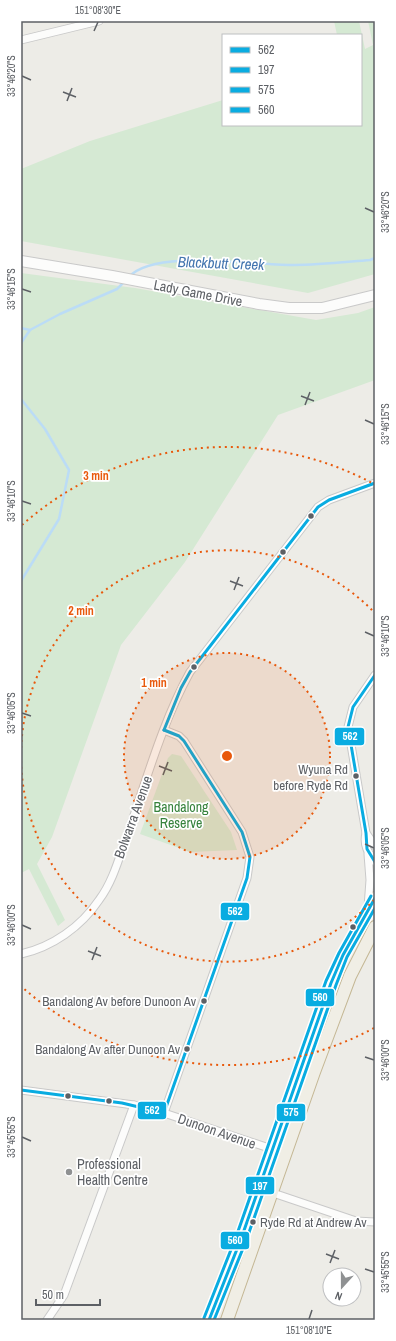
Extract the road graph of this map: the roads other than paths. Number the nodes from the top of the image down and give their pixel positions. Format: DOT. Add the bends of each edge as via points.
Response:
graph roads {
  1 [pos="99,21"];
  2 [pos="21,40"];
  3 [pos="21,261"];
  4 [pos="375,295"];
  5 [pos="375,483"];
  6 [pos="375,675"];
  7 [pos="164,730"];
  8 [pos="366,833"];
  9 [pos="375,846"];
  10 [pos="368,853"];
  11 [pos="375,862"];
  12 [pos="375,898"];
  13 [pos="368,909"];
  14 [pos="375,927"];
  15 [pos="21,954"];
  16 [pos="21,1090"];
  17 [pos="134,1105"];
  18 [pos="164,1113"];
  19 [pos="272,1149"];
  20 [pos="273,1192"];
  21 [pos="375,1222"];
  22 [pos="47,1320"];
  23 [pos="209,1320"];
  24 [pos="226,1320"];
  1 -- 2 [label="street"];
  3 -- 4 [label="main road, Lady Game Drive" via="289,308 322,308"];
  5 -- 7 [label="street, Bolwarra Avenue" via="329,500 318,507 190,672 180,688"];
  6 -- 8 [label="street" via="353,707 348,727"];
  7 -- 15 [label="street, Bolwarra Avenue" via="114,871 100,900 74,928 58,940"];
  7 -- 18 [label="street" via="184,741 242,832 250,867"];
  8 -- 9 [label="street"];
  8 -- 10 [label="street" via="364,840"];
  10 -- 11 [label="street"];
  10 -- 13 [label="street"];
  12 -- 13 [label="highway"];
  13 -- 19 [label="highway" via="331,982"];
  14 -- 20 [label="highway" via="350,976"];
  16 -- 17 [label="street, Dunoon Avenue"];
  17 -- 18 [label="street, Dunoon Avenue"];
  17 -- 22 [label="street" via="64,1295"];
  18 -- 19 [label="street, Dunoon Avenue"];
  19 -- 23 [label="highway" via="241,1239"];
  20 -- 21 [label="street" via="356,1221"];
  20 -- 24 [label="highway"];
}
